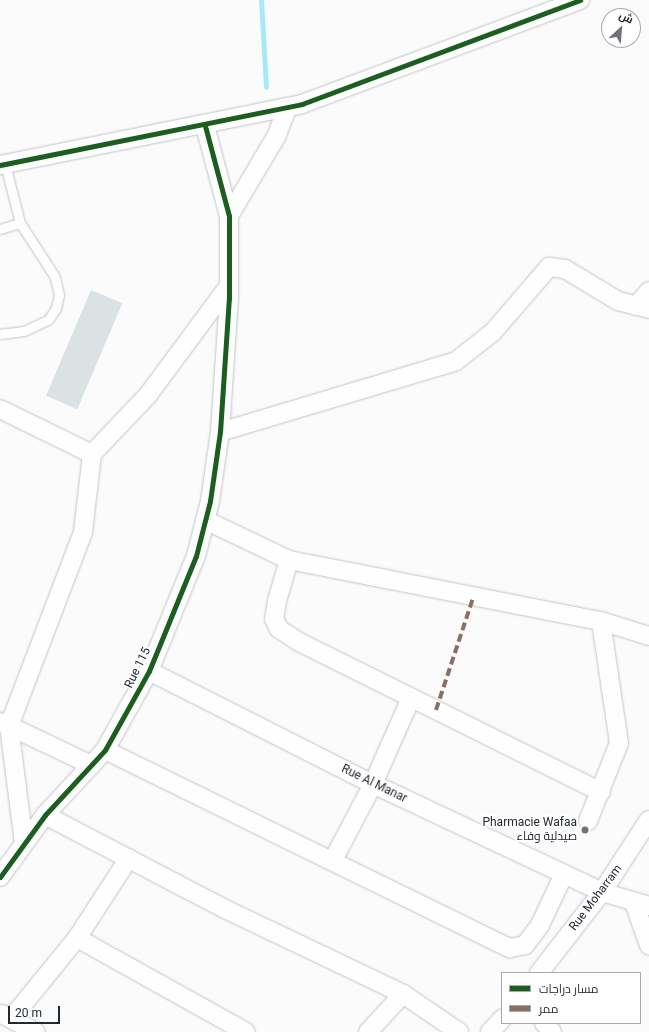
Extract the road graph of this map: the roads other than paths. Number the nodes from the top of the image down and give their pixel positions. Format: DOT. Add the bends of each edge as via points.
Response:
graph roads {
  1 [pos="580,0"];
  2 [pos="287,108"];
  3 [pos="205,126"];
  4 [pos="2,164"];
  5 [pos="229,216"];
  6 [pos="18,224"];
  7 [pos="0,229"];
  8 [pos="228,287"];
  9 [pos="649,291"];
  10 [pos="643,308"];
  11 [pos="0,334"];
  12 [pos="0,409"];
  13 [pos="220,432"];
  14 [pos="92,454"];
  15 [pos="205,520"];
  16 [pos="289,560"];
  17 [pos="601,621"];
  18 [pos="649,636"];
  19 [pos="150,671"];
  20 [pos="411,698"];
  21 [pos="4,724"];
  22 [pos="105,750"];
  23 [pos="91,765"];
  24 [pos="373,784"];
  25 [pos="601,792"];
  26 [pos="46,815"];
  27 [pos="649,820"];
  28 [pos="588,821"];
  29 [pos="24,843"];
  30 [pos="129,858"];
  31 [pos="333,860"];
  32 [pos="564,874"];
  33 [pos="0,877"];
  34 [pos="602,892"];
  35 [pos="641,905"];
  36 [pos="76,938"];
  37 [pos="649,945"];
  38 [pos="540,972"];
  39 [pos="403,994"];
  40 [pos="6,1016"];
  41 [pos="501,1019"];
  42 [pos="545,1024"];
  43 [pos="36,1032"];
  44 [pos="246,1032"];
  45 [pos="368,1032"];
  46 [pos="459,1032"];
  47 [pos="490,1032"];
  48 [pos="552,1032"];
  1 -- 2 [label="street"];
  2 -- 3 [label="street"];
  2 -- 5 [label="street" via="276,137"];
  3 -- 4 [label="street"];
  3 -- 5 [label="street"];
  4 -- 6 [label="lane"];
  5 -- 8 [label="street, Rue 115"];
  6 -- 7 [label="lane"];
  6 -- 11 [label="lane" via="55,277 59,295 56,308 48,320 24,331"];
  8 -- 13 [label="street, Rue 115"];
  8 -- 14 [label="street" via="148,395"];
  9 -- 10 [label="street"];
  10 -- 13 [label="street" via="618,301 565,269 549,268 493,332 456,360"];
  12 -- 14 [label="street"];
  13 -- 15 [label="street, Rue 115"];
  14 -- 21 [label="street" via="83,532"];
  15 -- 16 [label="street"];
  15 -- 19 [label="street, Rue 115" via="196,556"];
  16 -- 17 [label="street"];
  16 -- 20 [label="street" via="274,619 279,629 299,642"];
  17 -- 18 [label="street"];
  17 -- 25 [label="street" via="619,743"];
  19 -- 22 [label="street, Rue 115"];
  19 -- 24 [label="street, Rue Al Manar"];
  20 -- 24 [label="street"];
  20 -- 25 [label="street"];
  21 -- 23 [label="street"];
  21 -- 29 [label="street"];
  22 -- 23 [label="street, Rue 115"];
  22 -- 31 [label="street"];
  23 -- 26 [label="street, Rue 115"];
  24 -- 31 [label="street"];
  24 -- 32 [label="street, Rue Al Manar"];
  25 -- 28 [label="street"];
  26 -- 29 [label="street, Rue 115"];
  26 -- 30 [label="street"];
  27 -- 34 [label="street, Rue Moharram"];
  29 -- 33 [label="street, Rue 115"];
  30 -- 36 [label="street"];
  30 -- 39 [label="street" via="225,909"];
  31 -- 32 [label="street" via="510,948 526,944 540,925"];
  32 -- 34 [label="street, Rue Al Manar"];
  34 -- 35 [label="street, Rue Al Manar"];
  34 -- 38 [label="street, Rue Moharram"];
  35 -- 37 [label="street"];
  36 -- 40 [label="street"];
  36 -- 44 [label="street"];
  39 -- 45 [label="street"];
  39 -- 46 [label="street"];
  40 -- 43 [label="street"];
  41 -- 47 [label="street"];
  42 -- 48 [label="street"];
}
